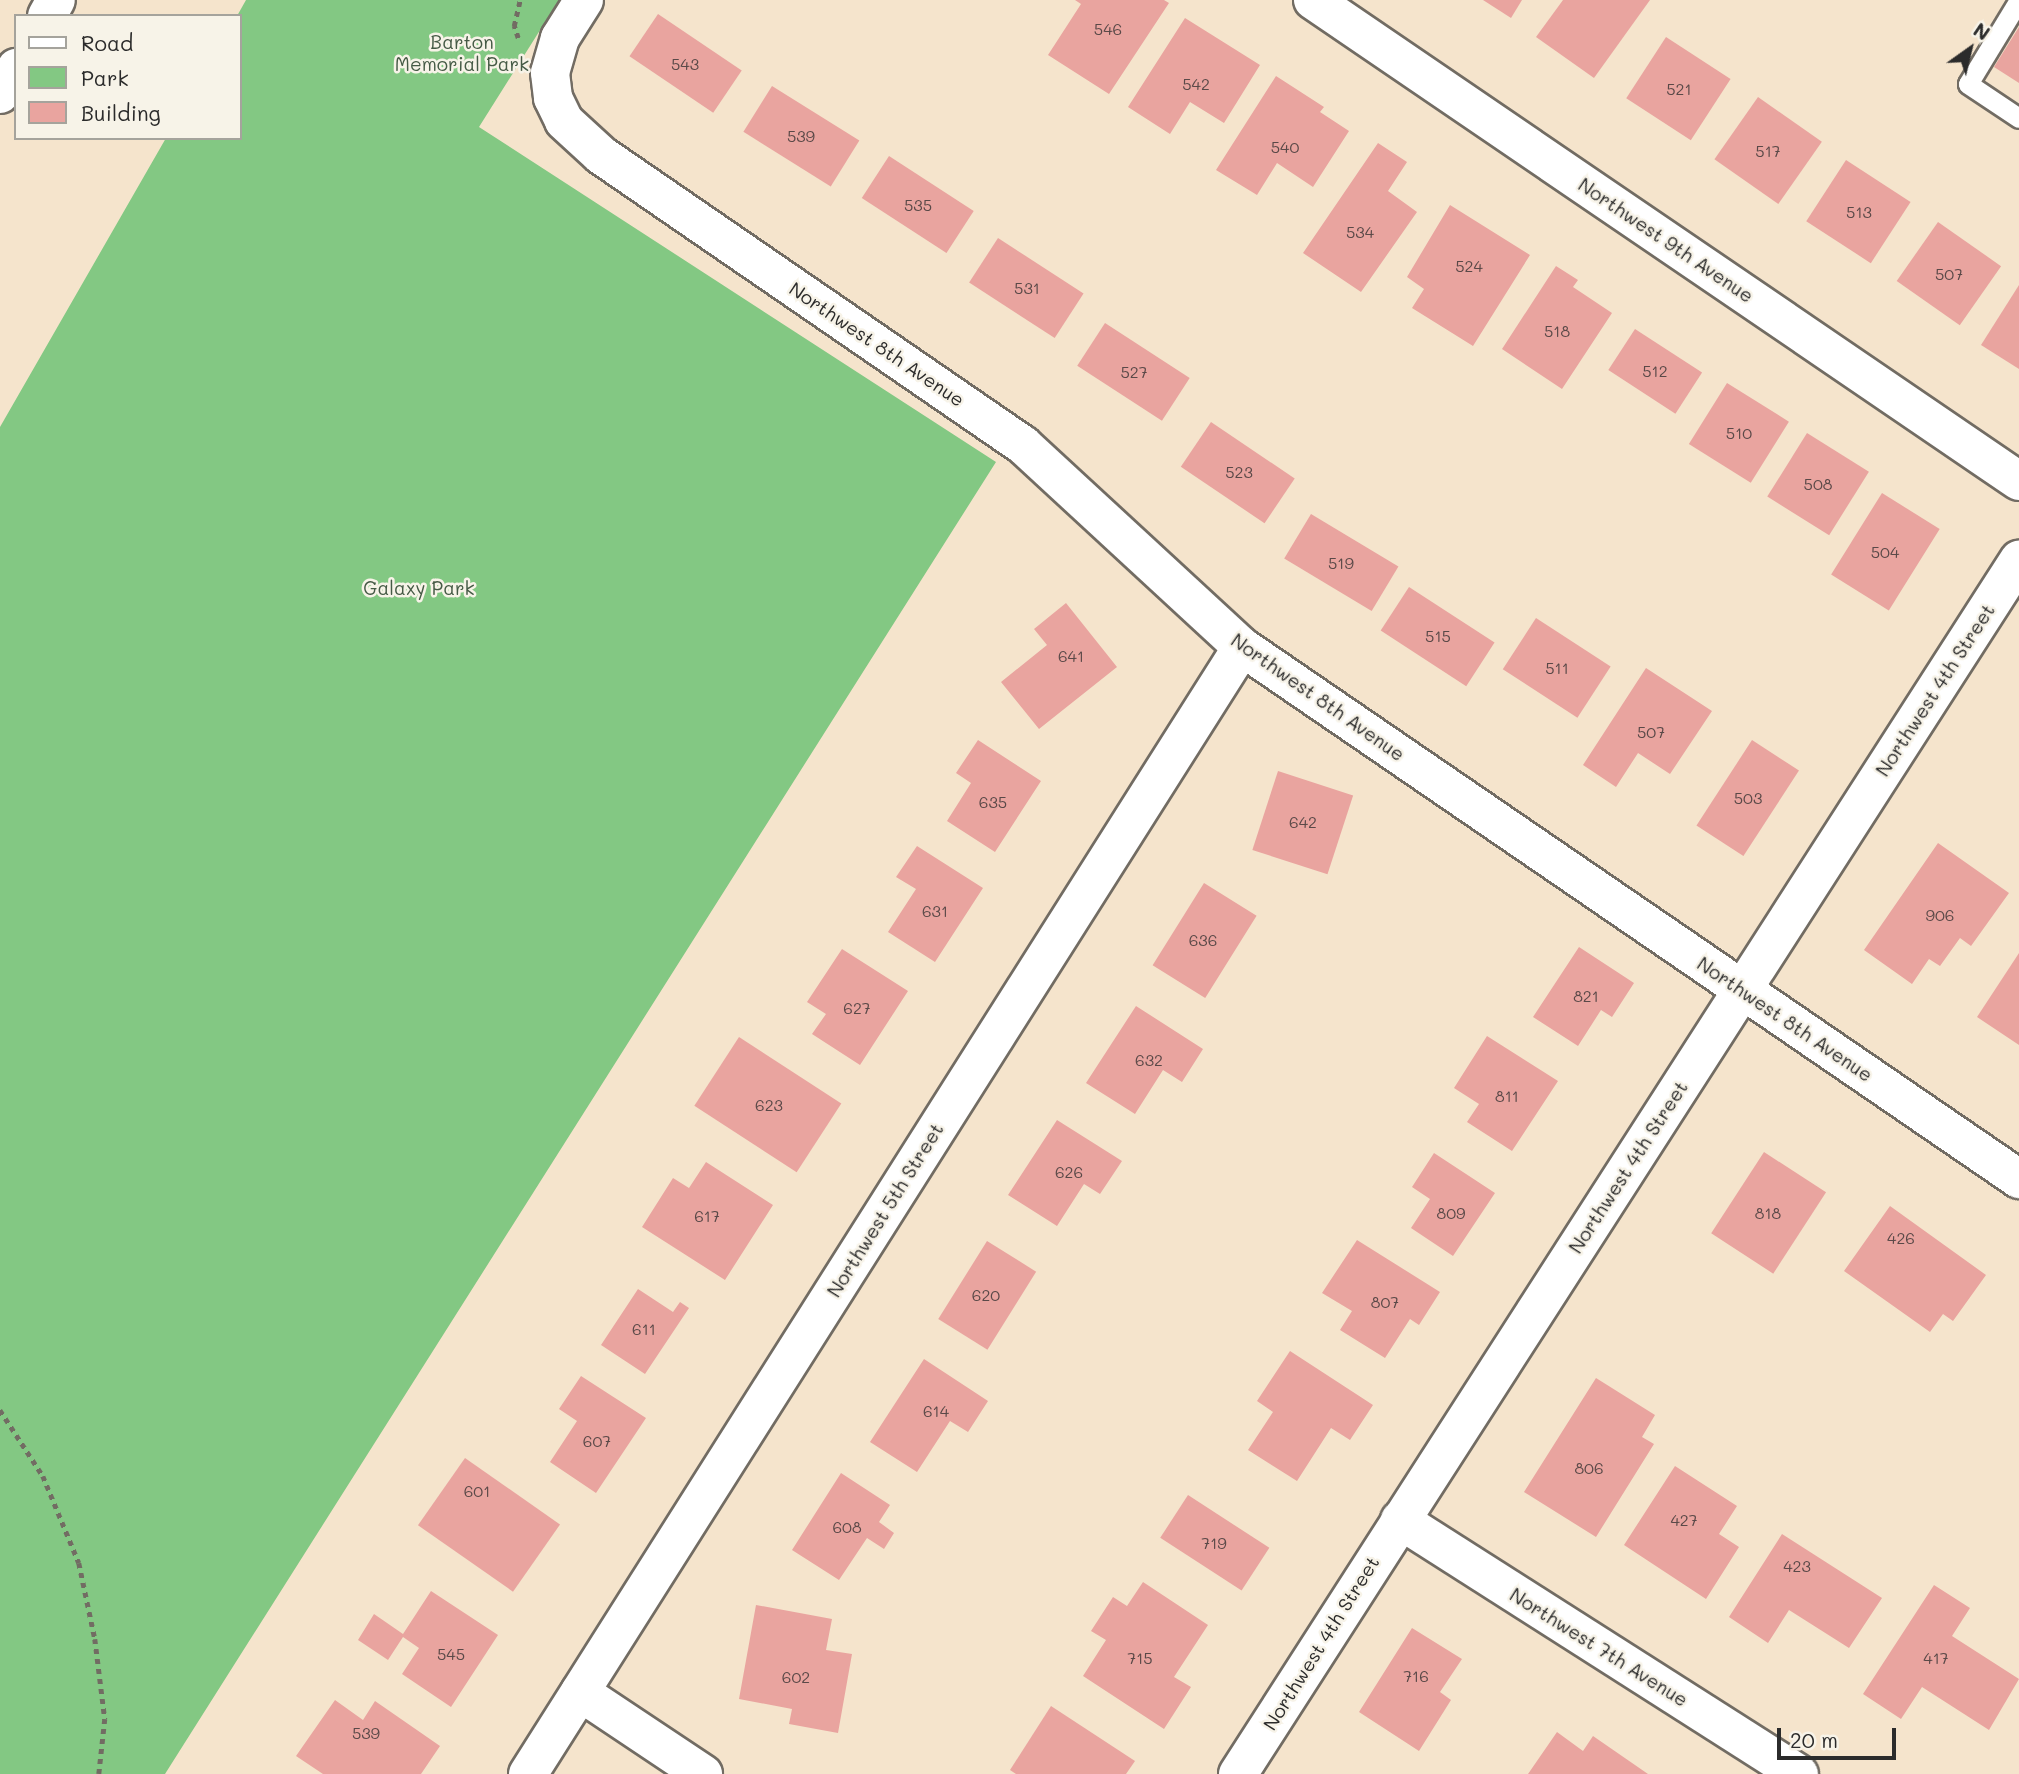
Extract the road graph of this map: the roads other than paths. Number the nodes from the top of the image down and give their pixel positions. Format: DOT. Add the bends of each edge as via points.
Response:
graph roads {
  1 [pos="584,0"];
  2 [pos="1313,0"];
  3 [pos="2019,0"];
  4 [pos="14,71"];
  5 [pos="0,94"];
  6 [pos="2019,118"];
  7 [pos="2019,481"];
  8 [pos="2019,560"];
  9 [pos="1242,646"];
  10 [pos="1743,990"];
  11 [pos="2019,1179"];
  12 [pos="1400,1520"];
  13 [pos="580,1692"];
  14 [pos="528,1774"];
  15 [pos="703,1774"];
  16 [pos="1238,1774"];
  17 [pos="1799,1774"];
  1 -- 9 [label="main road, Northwest 8th Avenue" via="560,38 550,73 553,99 564,121 601,155 1023,444"];
  2 -- 7 [label="main road, Northwest 9th Avenue"];
  3 -- 6 [label="lane" via="1968,84"];
  4 -- 5 [label="main road"];
  8 -- 10 [label="main road, Northwest 4th Street"];
  9 -- 10 [label="main road, Northwest 8th Avenue"];
  9 -- 13 [label="main road, Northwest 5th Street"];
  10 -- 11 [label="main road, Northwest 8th Avenue"];
  10 -- 12 [label="main road, Northwest 4th Street"];
  12 -- 16 [label="main road, Northwest 4th Street"];
  12 -- 17 [label="main road, Northwest 7th Avenue"];
  13 -- 14 [label="main road, Northwest 5th Street"];
  13 -- 15 [label="main road"];
}
